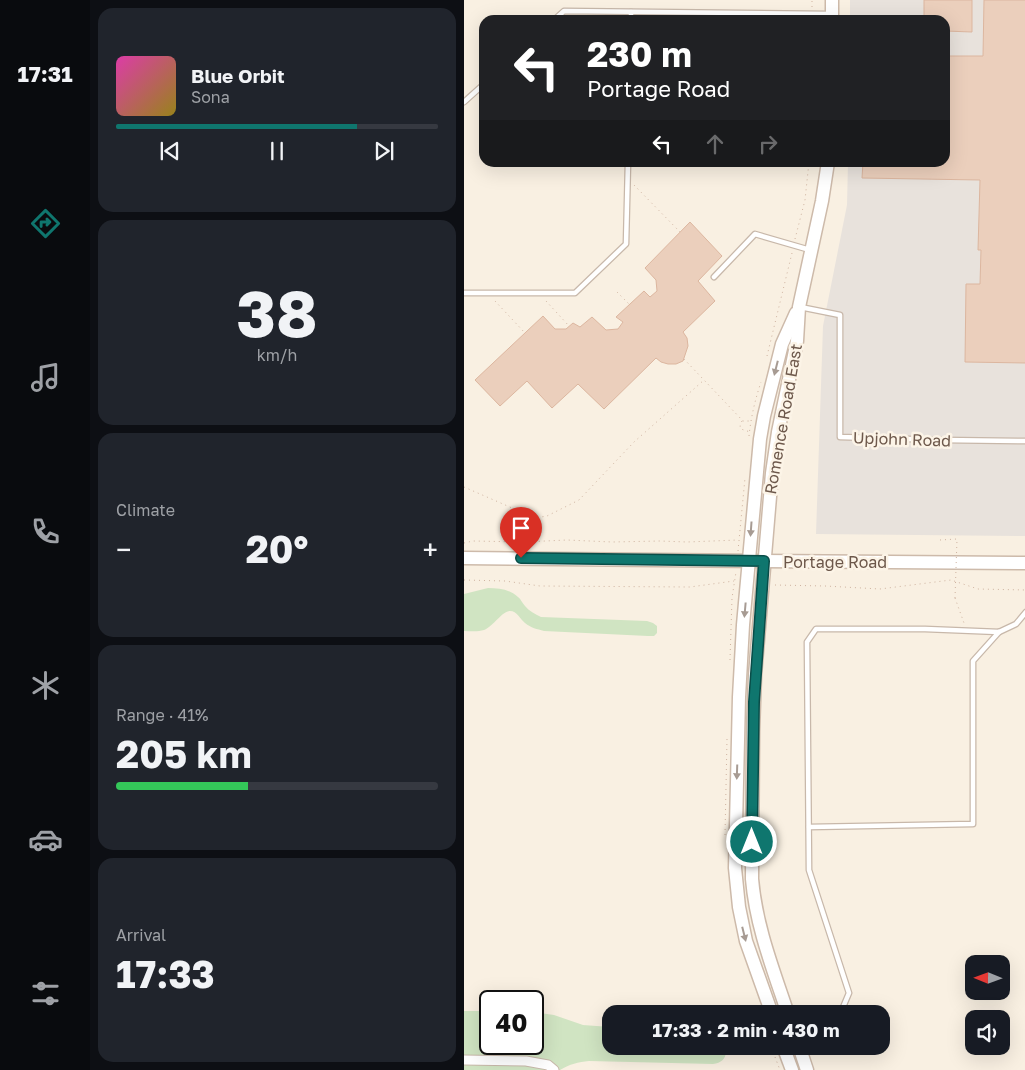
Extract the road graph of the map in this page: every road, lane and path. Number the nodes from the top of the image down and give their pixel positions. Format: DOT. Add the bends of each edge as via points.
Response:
graph roads {
  1 [pos="832,0"];
  2 [pos="631,12"];
  3 [pos="559,15"];
  4 [pos="752,15"];
  5 [pos="832,15"];
  6 [pos="479,88"];
  7 [pos="464,102"];
  8 [pos="628,167"];
  9 [pos="827,167"];
  10 [pos="633,184"];
  11 [pos="680,232"];
  12 [pos="812,250"];
  13 [pos="714,277"];
  14 [pos="617,292"];
  15 [pos="464,293"];
  16 [pos="494,300"];
  17 [pos="546,301"];
  18 [pos="630,304"];
  19 [pos="799,307"];
  20 [pos="569,326"];
  21 [pos="525,333"];
  22 [pos="684,359"];
  23 [pos="704,380"];
  24 [pos="743,420"];
  25 [pos="751,421"];
  26 [pos="750,432"];
  27 [pos="1025,441"];
  28 [pos="464,487"];
  29 [pos="739,540"];
  30 [pos="940,540"];
  31 [pos="464,543"];
  32 [pos="464,558"];
  33 [pos="749,561"];
  34 [pos="764,561"];
  35 [pos="1025,563"];
  36 [pos="464,580"];
  37 [pos="735,581"];
  38 [pos="775,585"];
  39 [pos="1025,590"];
  40 [pos="1025,612"];
  41 [pos="967,631"];
  42 [pos="999,632"];
  43 [pos="808,827"];
  44 [pos="769,1005"];
  45 [pos="785,1005"];
  46 [pos="844,1005"];
  47 [pos="779,1055"];
  48 [pos="782,1055"];
  49 [pos="802,1055"];
  50 [pos="464,1060"];
  51 [pos="554,1070"];
  52 [pos="780,1070"];
  53 [pos="792,1070"];
  54 [pos="808,1070"];
  1 -- 5 [label="street"];
  2 -- 3 [label="lane" via="564,10"];
  2 -- 4 [label="lane"];
  6 -- 7 [label="lane"];
  8 -- 15 [label="lane" via="626,244 575,294"];
  9 -- 12 [label="street, Romence Road East"];
  10 -- 11 [label="path"];
  12 -- 13 [label="lane" via="755,234"];
  12 -- 19 [label="street, Romence Road East"];
  14 -- 18 [label="path"];
  16 -- 21 [label="path"];
  17 -- 20 [label="path"];
  19 -- 27 [label="lane, Upjohn Road" via="840,315 840,437"];
  19 -- 33 [label="street, Romence Road East, one-way" via="782,344 764,416"];
  19 -- 34 [label="street, Romence Road East" via="797,341 774,456"];
  22 -- 23 [label="path"];
  23 -- 24 [label="path"];
  23 -- 28 [label="path" via="634,442 579,500 547,516 535,518"];
  24 -- 25 [label="path"];
  24 -- 26 [label="path" via="741,429"];
  29 -- 31 [label="path"];
  30 -- 41 [label="path, bridge" via="957,539 955,598"];
  32 -- 33 [label="street, Portage Road"];
  33 -- 34 [label="street, Portage Road"];
  33 -- 44 [label="street, Romence Road East, one-way" via="739,697 735,868 738,906 746,941"];
  34 -- 35 [label="street, Portage Road"];
  34 -- 45 [label="street, Romence Road East" via="754,702 752,879 757,920"];
  36 -- 37 [label="path" via="540,586 670,587"];
  38 -- 39 [label="path" via="880,589 952,580 978,588"];
  40 -- 42 [label="lane" via="1016,624"];
  41 -- 42 [label="lane"];
  41 -- 43 [label="lane" via="816,629 807,642"];
  42 -- 43 [label="lane" via="973,661 974,824"];
  43 -- 46 [label="lane" via="809,870 849,993"];
  47 -- 52 [label="path"];
  48 -- 53 [label="street"];
  49 -- 54 [label="street"];
  50 -- 51 [label="street" via="526,1061 548,1065"];
}
